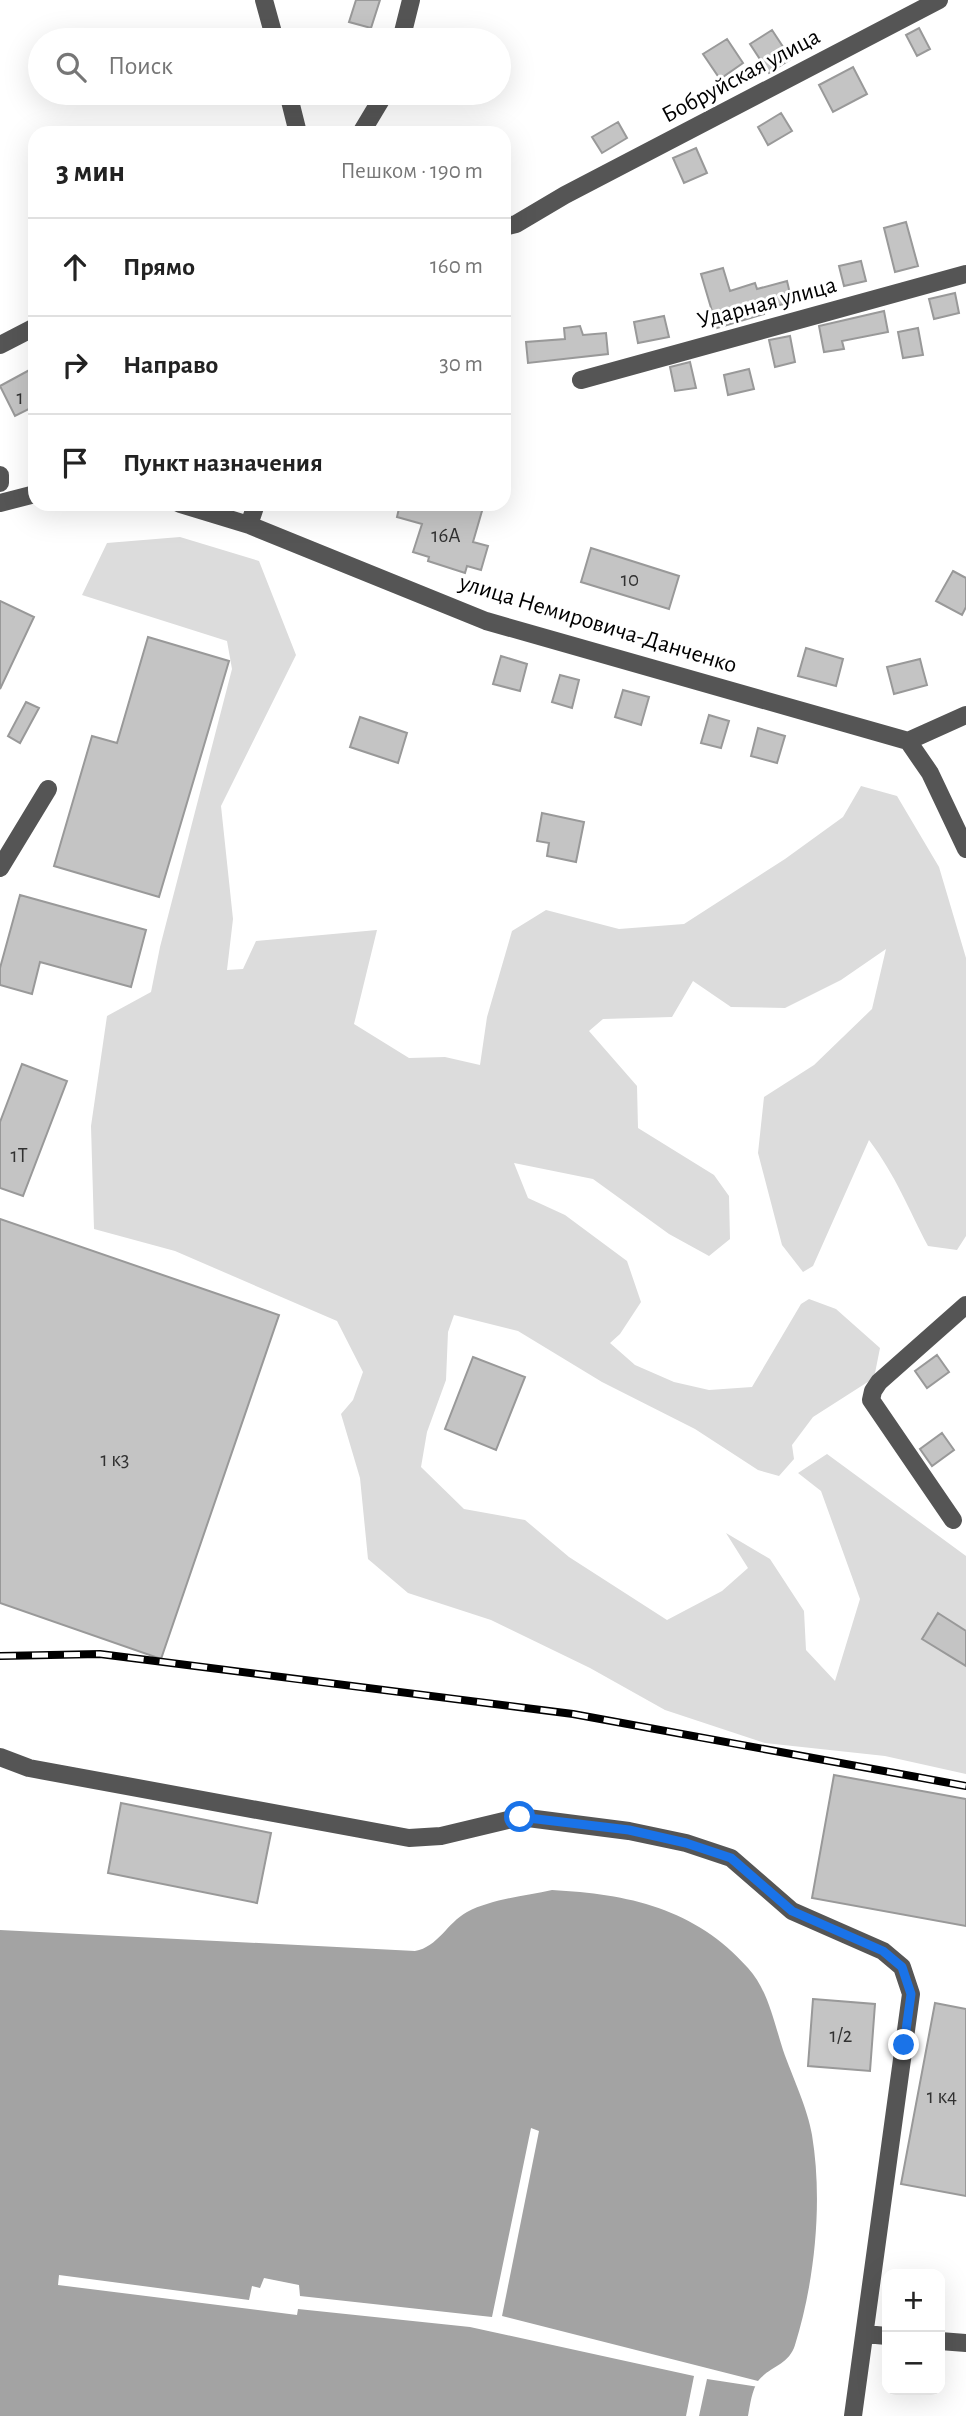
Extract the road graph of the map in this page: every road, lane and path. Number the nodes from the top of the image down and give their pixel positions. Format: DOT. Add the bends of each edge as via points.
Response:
graph roads {
  1 [pos="264,0"];
  2 [pos="411,0"];
  3 [pos="939,0"];
  4 [pos="272,28"];
  5 [pos="404,28"];
  6 [pos="291,105"];
  7 [pos="378,105"];
  8 [pos="296,126"];
  9 [pos="365,126"];
  10 [pos="511,225"];
  11 [pos="966,274"];
  12 [pos="28,331"];
  13 [pos="0,345"];
  14 [pos="581,380"];
  15 [pos="0,475"];
  16 [pos="0,483"];
  17 [pos="28,496"];
  18 [pos="0,503"];
  19 [pos="212,511"];
  20 [pos="254,511"];
  21 [pos="249,525"];
  22 [pos="966,715"];
  23 [pos="908,741"];
  24 [pos="48,789"];
  25 [pos="966,849"];
  26 [pos="0,868"];
  27 [pos="966,1305"];
  28 [pos="953,1520"];
  29 [pos="0,1757"];
  30 [pos="865,2334"];
  31 [pos="882,2336"];
  32 [pos="945,2341"];
  33 [pos="966,2343"];
  34 [pos="853,2416"];
  1 -- 4 [label="street"];
  2 -- 5 [label="street"];
  3 -- 10 [label="street, Бобруйская улица"];
  6 -- 8 [label="street"];
  7 -- 9 [label="street"];
  11 -- 14 [label="street, Ударная улица"];
  12 -- 13 [label="street"];
  15 -- 16 [label="street"];
  17 -- 18 [label="street"];
  19 -- 21 [label="street, улица Немировича-Данченко"];
  20 -- 21 [label="street"];
  21 -- 23 [label="street, улица Немировича-Данченко" via="486,621"];
  22 -- 23 [label="street"];
  23 -- 25 [label="street" via="930,774"];
  24 -- 26 [label="street"];
  27 -- 28 [label="street" via="879,1382 871,1400"];
  29 -- 30 [label="street" via="29,1768 409,1838 441,1836 520,1817 629,1830 731,1858 792,1911 883,1951 902,1967 911,1994"];
  30 -- 31 [label="street"];
  30 -- 34 [label="street"];
  32 -- 33 [label="street"];
}
